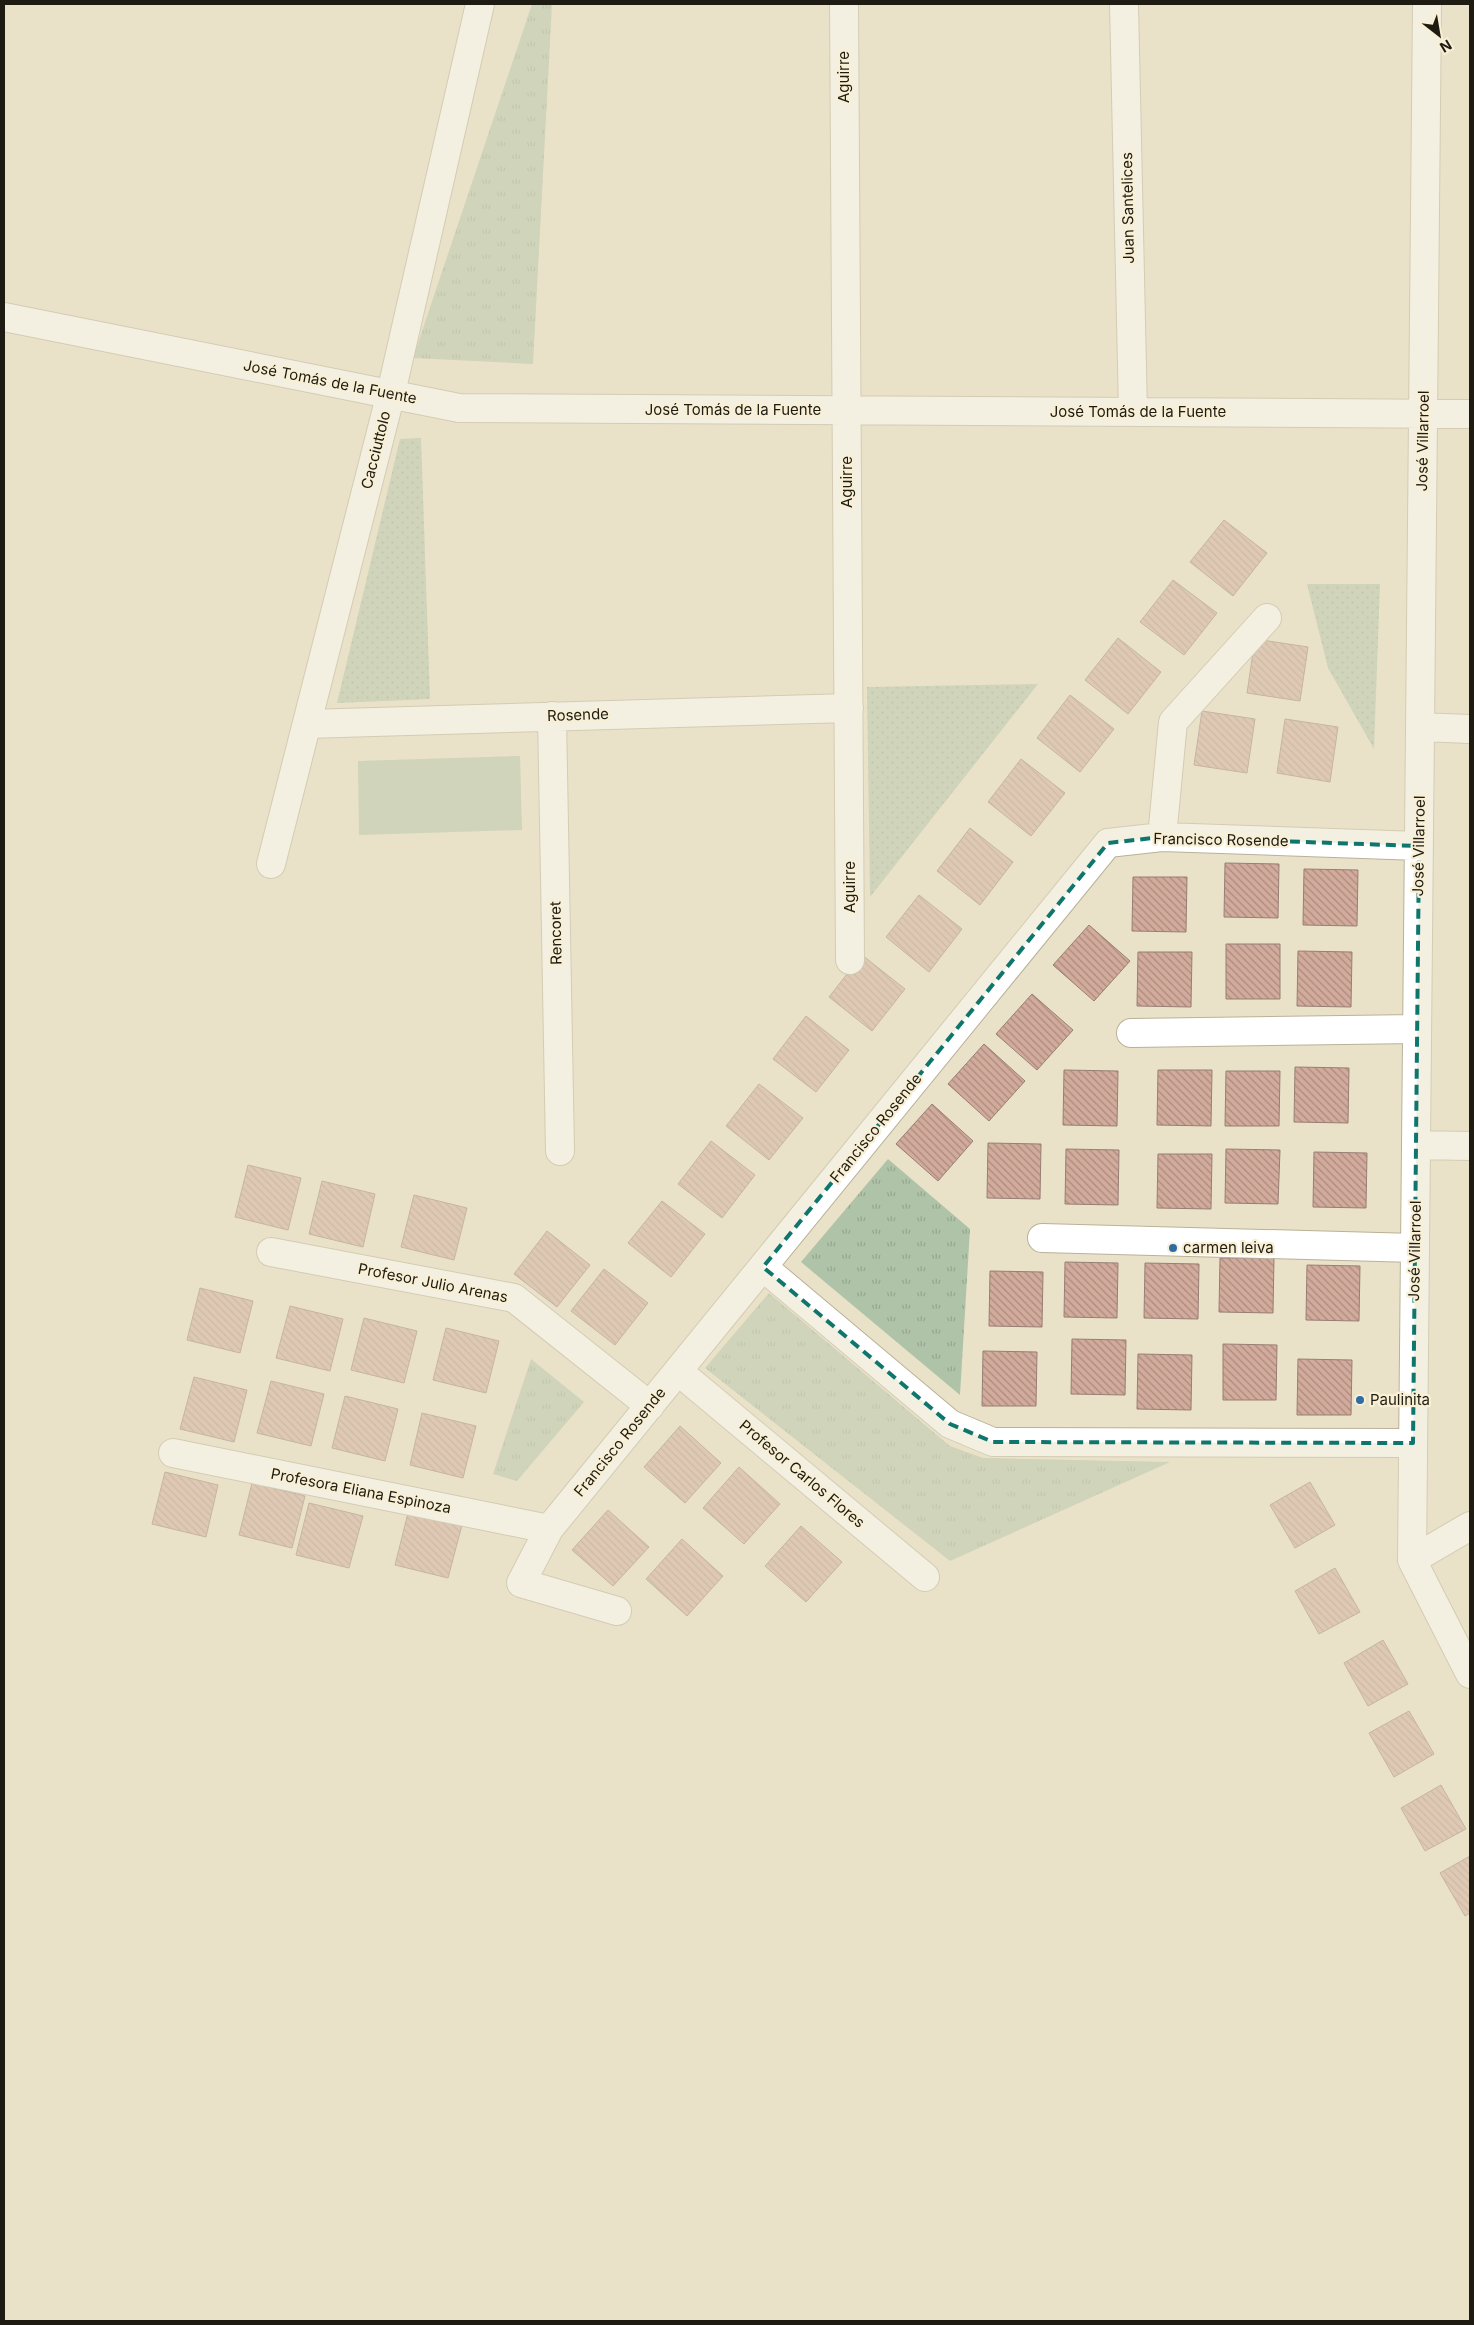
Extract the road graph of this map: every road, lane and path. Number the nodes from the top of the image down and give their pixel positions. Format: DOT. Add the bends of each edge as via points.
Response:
graph roads {
  1 [pos="480,4"];
  2 [pos="844,4"];
  3 [pos="1124,4"];
  4 [pos="1427,4"];
  5 [pos="4,317"];
  6 [pos="390,394"];
  7 [pos="846,410"];
  8 [pos="1133,412"];
  9 [pos="1423,414"];
  10 [pos="1470,414"];
  11 [pos="1267,618"];
  12 [pos="848,708"];
  13 [pos="552,716"];
  14 [pos="307,724"];
  15 [pos="1420,727"];
  16 [pos="1470,729"];
  17 [pos="1162,837"];
  18 [pos="1419,846"];
  19 [pos="271,864"];
  20 [pos="850,960"];
  21 [pos="1417,1029"];
  22 [pos="1131,1033"];
  23 [pos="1416,1145"];
  24 [pos="1470,1146"];
  25 [pos="560,1151"];
  26 [pos="1042,1238"];
  27 [pos="1415,1248"];
  28 [pos="271,1252"];
  29 [pos="763,1267"];
  30 [pos="678,1371"];
  31 [pos="650,1406"];
  32 [pos="1413,1443"];
  33 [pos="173,1453"];
  34 [pos="1470,1526"];
  35 [pos="549,1529"];
  36 [pos="1412,1560"];
  37 [pos="925,1577"];
  38 [pos="617,1610"];
  39 [pos="1470,1674"];
  1 -- 6 [label="street, Cacciuttolo"];
  2 -- 7 [label="street, Aguirre"];
  3 -- 8 [label="street, Juan Santelices"];
  4 -- 9 [label="street, José Villarroel"];
  5 -- 6 [label="street, José Tomás de la Fuente"];
  6 -- 7 [label="street, José Tomás de la Fuente" via="459,408"];
  6 -- 14 [label="street, Cacciuttolo"];
  7 -- 8 [label="street, José Tomás de la Fuente"];
  7 -- 12 [label="street, Aguirre"];
  8 -- 9 [label="street, José Tomás de la Fuente"];
  9 -- 10 [label="street, José Tomás de la Fuente"];
  9 -- 15 [label="street, José Villarroel"];
  11 -- 17 [label="street" via="1172,722"];
  12 -- 13 [label="street, Rosende"];
  12 -- 20 [label="street, Aguirre"];
  13 -- 14 [label="street, Rosende"];
  13 -- 25 [label="street, Rencoret"];
  14 -- 19 [label="street, Cacciuttolo"];
  15 -- 16 [label="street"];
  15 -- 18 [label="street, José Villarroel"];
  17 -- 18 [label="street, Francisco Rosende"];
  17 -- 29 [label="street, Francisco Rosende" via="1108,844"];
  18 -- 21 [label="street, José Villarroel"];
  21 -- 22 [label="street"];
  21 -- 23 [label="street, José Villarroel"];
  23 -- 24 [label="street"];
  23 -- 27 [label="street, José Villarroel"];
  26 -- 27 [label="street"];
  27 -- 32 [label="street, José Villarroel"];
  28 -- 31 [label="street, Profesor Julio Arenas" via="514,1298"];
  29 -- 30 [label="street, Francisco Rosende"];
  29 -- 32 [label="street" via="950,1424 993,1442"];
  30 -- 31 [label="street, Francisco Rosende"];
  30 -- 37 [label="street, Profesor Carlos Flores"];
  31 -- 35 [label="street, Francisco Rosende"];
  32 -- 36 [label="street, José Villarroel"];
  33 -- 35 [label="street, Profesora Eliana Espinoza"];
  34 -- 36 [label="street"];
  35 -- 38 [label="street, Francisco Rosende" via="521,1583"];
  36 -- 39 [label="street, José Villarroel"];
}
